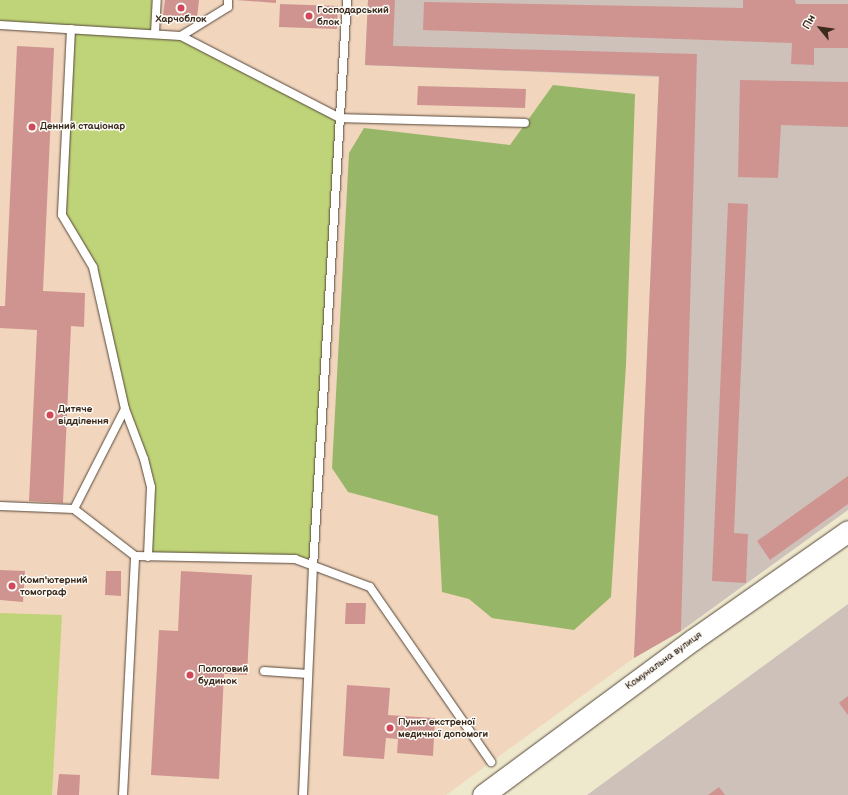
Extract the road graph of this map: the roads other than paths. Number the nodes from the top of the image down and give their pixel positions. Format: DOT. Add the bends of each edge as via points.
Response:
graph roads {
  1 [pos="157,0"];
  2 [pos="228,0"];
  3 [pos="347,0"];
  4 [pos="0,25"];
  5 [pos="70,29"];
  6 [pos="155,33"];
  7 [pos="181,36"];
  8 [pos="340,118"];
  9 [pos="525,123"];
  10 [pos="125,409"];
  11 [pos="0,506"];
  12 [pos="74,509"];
  13 [pos="848,531"];
  14 [pos="135,556"];
  15 [pos="148,556"];
  16 [pos="313,567"];
  17 [pos="264,671"];
  18 [pos="308,674"];
  19 [pos="491,762"];
  20 [pos="123,795"];
  21 [pos="303,795"];
  22 [pos="483,795"];
  1 -- 6 [label="lane"];
  2 -- 7 [label="lane" via="228,7"];
  3 -- 8 [label="lane"];
  4 -- 5 [label="lane"];
  5 -- 6 [label="lane"];
  5 -- 10 [label="lane" via="62,216 93,267"];
  6 -- 7 [label="lane"];
  7 -- 8 [label="lane"];
  8 -- 9 [label="lane"];
  8 -- 16 [label="lane"];
  10 -- 12 [label="lane"];
  10 -- 15 [label="lane" via="144,459 151,488"];
  11 -- 12 [label="lane"];
  12 -- 14 [label="lane"];
  13 -- 22 [label="street, Комунальна вулиця" via="694,639"];
  14 -- 15 [label="lane"];
  14 -- 20 [label="lane"];
  15 -- 16 [label="lane" via="295,559"];
  16 -- 18 [label="lane"];
  16 -- 19 [label="lane" via="370,587"];
  17 -- 18 [label="lane"];
  18 -- 21 [label="lane"];
}
